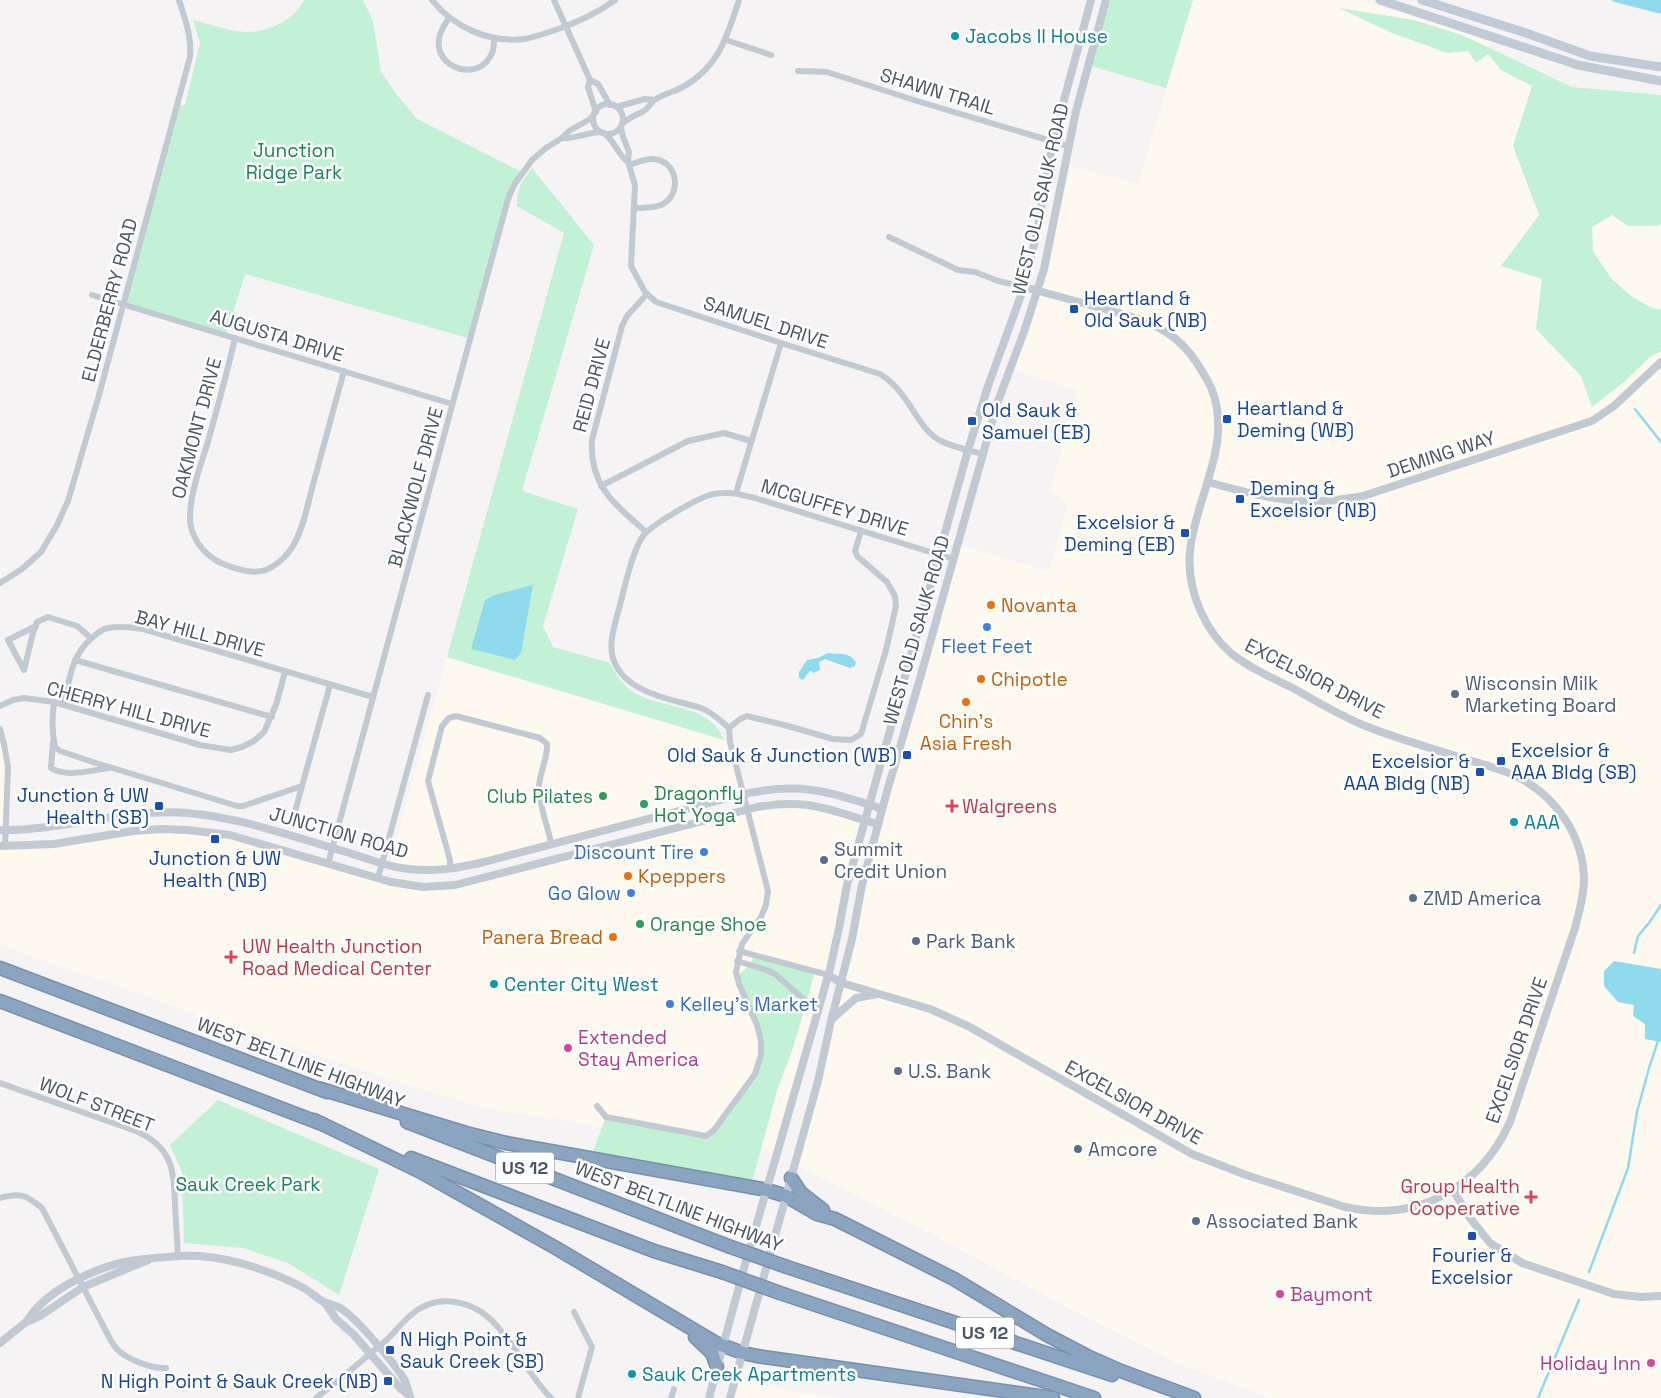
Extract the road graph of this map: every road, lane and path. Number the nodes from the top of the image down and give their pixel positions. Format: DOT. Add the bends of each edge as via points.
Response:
graph roads {
  1 [pos="180,0"];
  2 [pos="432,0"];
  3 [pos="554,0"];
  4 [pos="615,0"];
  5 [pos="739,0"];
  6 [pos="1091,0"];
  7 [pos="1106,0"];
  8 [pos="1380,0"];
  9 [pos="1422,0"];
  10 [pos="450,18"];
  11 [pos="566,26"];
  12 [pos="494,38"];
  13 [pos="726,40"];
  14 [pos="771,55"];
  15 [pos="1661,67"];
  16 [pos="798,71"];
  17 [pos="590,80"];
  18 [pos="1661,81"];
  19 [pos="654,100"];
  20 [pos="613,106"];
  21 [pos="595,113"];
  22 [pos="622,126"];
  23 [pos="602,133"];
  24 [pos="562,138"];
  25 [pos="1053,141"];
  26 [pos="1068,146"];
  27 [pos="629,164"];
  28 [pos="634,208"];
  29 [pos="889,237"];
  30 [pos="1024,287"];
  31 [pos="1038,291"];
  32 [pos="647,294"];
  33 [pos="92,295"];
  34 [pos="123,303"];
  35 [pos="235,338"];
  36 [pos="781,343"];
  37 [pos="1661,362"];
  38 [pos="344,371"];
  39 [pos="452,404"];
  40 [pos="751,441"];
  41 [pos="968,450"];
  42 [pos="983,454"];
  43 [pos="1208,482"];
  44 [pos="601,486"];
  45 [pos="736,493"];
  46 [pos="861,531"];
  47 [pos="646,532"];
  48 [pos="940,555"];
  49 [pos="954,559"];
  50 [pos="0,583"];
  51 [pos="36,626"];
  52 [pos="91,638"];
  53 [pos="75,660"];
  54 [pos="285,672"];
  55 [pos="330,685"];
  56 [pos="428,695"];
  57 [pos="373,697"];
  58 [pos="54,702"];
  59 [pos="64,704"];
  60 [pos="0,706"];
  61 [pos="272,717"];
  62 [pos="729,728"];
  63 [pos="0,729"];
  64 [pos="54,740"];
  65 [pos="113,768"];
  66 [pos="302,786"];
  67 [pos="744,794"];
  68 [pos="869,804"];
  69 [pos="748,809"];
  70 [pos="882,809"];
  71 [pos="293,820"];
  72 [pos="864,820"];
  73 [pos="878,824"];
  74 [pos="3,830"];
  75 [pos="552,843"];
  76 [pos="3,846"];
  77 [pos="332,848"];
  78 [pos="382,863"];
  79 [pos="328,864"];
  80 [pos="450,869"];
  81 [pos="378,878"];
  82 [pos="739,951"];
  83 [pos="737,961"];
  84 [pos="0,968"];
  85 [pos="828,975"];
  86 [pos="842,983"];
  87 [pos="879,994"];
  88 [pos="0,1001"];
  89 [pos="817,1011"];
  90 [pos="831,1021"];
  91 [pos="0,1083"];
  92 [pos="321,1089"];
  93 [pos="597,1106"];
  94 [pos="314,1120"];
  95 [pos="790,1178"];
  96 [pos="767,1190"];
  97 [pos="1453,1190"];
  98 [pos="786,1196"];
  99 [pos="0,1198"];
  100 [pos="835,1220"];
  101 [pos="178,1256"];
  102 [pos="153,1258"];
  103 [pos="78,1278"];
  104 [pos="83,1287"];
  105 [pos="1661,1296"];
  106 [pos="325,1303"];
  107 [pos="574,1312"];
  108 [pos="26,1322"];
  109 [pos="681,1323"];
  110 [pos="0,1343"];
  111 [pos="722,1346"];
  112 [pos="379,1347"];
  113 [pos="743,1353"];
  114 [pos="370,1354"];
  115 [pos="717,1367"];
  116 [pos="166,1368"];
  117 [pos="674,1389"];
  118 [pos="411,1397"];
  119 [pos="316,1398"];
  120 [pos="551,1398"];
  121 [pos="578,1398"];
  122 [pos="671,1398"];
  123 [pos="709,1398"];
  124 [pos="730,1398"];
  125 [pos="1052,1398"];
  126 [pos="1094,1398"];
  127 [pos="1184,1398"];
  128 [pos="1194,1398"];
  1 -- 34 [label="street, ELDERBERRY ROAD" via="190,34 190,57"];
  2 -- 10 [label="street"];
  3 -- 11 [label="street"];
  4 -- 11 [label="street"];
  5 -- 13 [label="street"];
  6 -- 25 [label="street, WEST OLD SAUK ROAD"];
  7 -- 26 [label="street, WEST OLD SAUK ROAD"];
  8 -- 18 [label="main road" via="1578,65"];
  9 -- 15 [label="main road" via="1590,56"];
  10 -- 12 [label="street" via="476,33"];
  10 -- 12 [label="street" via="442,30 439,46 447,63 454,67 467,71 486,62 492,53"];
  11 -- 12 [label="street" via="525,39"];
  11 -- 17 [label="street"];
  13 -- 14 [label="street"];
  13 -- 19 [label="street" via="704,73"];
  16 -- 25 [label="street, SHAWN TRAIL" via="827,72"];
  17 -- 20 [label="street" via="598,84"];
  17 -- 21 [label="street" via="588,87"];
  19 -- 20 [label="street"];
  19 -- 22 [label="street" via="647,109"];
  20 -- 21 [label="street" via="602,106"];
  20 -- 22 [label="street" via="622,114"];
  21 -- 23 [label="street" via="594,124"];
  21 -- 24 [label="street, BLACKWOLF DRIVE"];
  22 -- 23 [label="street" via="613,133"];
  22 -- 27 [label="street"];
  23 -- 24 [label="street, BLACKWOLF DRIVE"];
  23 -- 27 [label="street" via="610,138 620,157"];
  24 -- 39 [label="street, BLACKWOLF DRIVE" via="532,160 514,185"];
  25 -- 26 [label="street, SHAWN TRAIL"];
  25 -- 30 [label="street, WEST OLD SAUK ROAD"];
  26 -- 31 [label="street, WEST OLD SAUK ROAD"];
  27 -- 28 [label="street" via="635,185"];
  27 -- 28 [label="street" via="649,159 662,161 670,166 676,181 671,198 665,203"];
  28 -- 32 [label="street" via="631,266"];
  29 -- 30 [label="street" via="958,270"];
  30 -- 31 [label="street, EXCELSIOR DRIVE"];
  30 -- 41 [label="street, WEST OLD SAUK ROAD"];
  31 -- 42 [label="street, WEST OLD SAUK ROAD" via="997,404"];
  31 -- 43 [label="street, EXCELSIOR DRIVE" via="1150,324 1172,336 1191,354 1212,390 1216,405 1218,438"];
  32 -- 36 [label="street, SAMUEL DRIVE" via="656,302"];
  32 -- 44 [label="street, REID DRIVE" via="622,326 592,440 592,465"];
  33 -- 34 [label="street, AUGUSTA DRIVE"];
  34 -- 35 [label="street, AUGUSTA DRIVE"];
  34 -- 50 [label="street, ELDERBERRY ROAD" via="68,501 40,552"];
  35 -- 38 [label="street, AUGUSTA DRIVE"];
  35 -- 38 [label="street, OAKMONT DRIVE" via="197,475 190,514 195,540 205,552 230,567 251,572 270,569 293,545"];
  36 -- 40 [label="street"];
  36 -- 41 [label="street, SAMUEL DRIVE" via="880,374 891,381 932,435"];
  37 -- 43 [label="street, DEMING WAY" via="1614,406 1592,421 1363,496 1327,502 1292,501"];
  38 -- 39 [label="street, AUGUSTA DRIVE"];
  39 -- 57 [label="street, BLACKWOLF DRIVE"];
  40 -- 44 [label="street" via="724,433 695,439"];
  40 -- 45 [label="street"];
  41 -- 42 [label="street, SAMUEL DRIVE"];
  41 -- 48 [label="street, WEST OLD SAUK ROAD"];
  42 -- 49 [label="street, WEST OLD SAUK ROAD"];
  43 -- 97 [label="street, EXCELSIOR DRIVE" via="1192,543 1190,574 1194,597 1203,617 1230,652 1358,722 1518,778 1540,791 1559,810 1579,849 1584,879 1582,903 1510,1122 1489,1158"];
  44 -- 47 [label="street, REID DRIVE" via="609,499"];
  45 -- 46 [label="street, MCGUFFEY DRIVE"];
  45 -- 47 [label="street" via="707,496"];
  46 -- 48 [label="street, MCGUFFEY DRIVE"];
  46 -- 62 [label="street" via="855,551 857,556 887,582 896,596 886,650 861,734 851,740 833,739 747,716"];
  47 -- 62 [label="street" via="636,548 614,629 614,661 626,678 641,689 702,708"];
  48 -- 49 [label="street, MCGUFFEY DRIVE"];
  48 -- 68 [label="street, WEST OLD SAUK ROAD"];
  49 -- 70 [label="street, WEST OLD SAUK ROAD"];
  51 -- 51 [label="street" via="8,640 24,670 33,633"];
  51 -- 52 [label="street" via="37,622 48,617 77,626"];
  52 -- 53 [label="street, BAY HILL DRIVE"];
  52 -- 54 [label="street, BAY HILL DRIVE" via="107,628 143,629"];
  53 -- 59 [label="street, BAY HILL DRIVE"];
  53 -- 61 [label="street"];
  54 -- 55 [label="street, BAY HILL DRIVE"];
  54 -- 61 [label="street"];
  55 -- 57 [label="street, BAY HILL DRIVE"];
  55 -- 66 [label="street"];
  56 -- 78 [label="street"];
  57 -- 77 [label="street, BLACKWOLF DRIVE"];
  58 -- 59 [label="street, CHERRY HILL DRIVE"];
  58 -- 60 [label="street, CHERRY HILL DRIVE" via="24,698"];
  58 -- 64 [label="street"];
  59 -- 61 [label="street, CHERRY HILL DRIVE" via="200,745 231,750 254,741 264,732"];
  62 -- 67 [label="street"];
  63 -- 74 [label="street" via="8,767"];
  64 -- 65 [label="street" via="60,751"];
  64 -- 65 [label="street" via="52,768 58,772"];
  65 -- 66 [label="street" via="237,806"];
  66 -- 71 [label="street"];
  67 -- 68 [label="street, JUNCTION ROAD" via="771,788 806,788"];
  67 -- 69 [label="street"];
  67 -- 75 [label="street, JUNCTION ROAD"];
  68 -- 70 [label="street, JUNCTION ROAD"];
  68 -- 72 [label="street, WEST OLD SAUK ROAD"];
  69 -- 72 [label="street, JUNCTION ROAD" via="801,804"];
  69 -- 81 [label="street, JUNCTION ROAD" via="455,885 423,887"];
  69 -- 82 [label="street" via="768,891 761,918"];
  70 -- 73 [label="street, WEST OLD SAUK ROAD"];
  72 -- 73 [label="street, JUNCTION ROAD"];
  72 -- 85 [label="street, WEST OLD SAUK ROAD" via="846,885"];
  73 -- 86 [label="street, WEST OLD SAUK ROAD"];
  74 -- 76 [label="street"];
  74 -- 77 [label="street, JUNCTION ROAD" via="47,828 136,814 186,813 248,824"];
  75 -- 80 [label="street, JUNCTION ROAD"];
  75 -- 80 [label="street" via="539,792 547,744 540,738 456,716 442,726 428,782"];
  76 -- 79 [label="street, JUNCTION ROAD" via="54,844 133,831 187,830 230,836"];
  77 -- 78 [label="street, JUNCTION ROAD"];
  77 -- 79 [label="street, BLACKWOLF DRIVE"];
  78 -- 80 [label="street, JUNCTION ROAD" via="408,869"];
  78 -- 81 [label="street"];
  79 -- 81 [label="street, JUNCTION ROAD"];
  82 -- 83 [label="street"];
  82 -- 85 [label="street"];
  83 -- 89 [label="street" via="775,974"];
  83 -- 93 [label="street" via="736,977 757,1025 762,1054 755,1074 714,1130 706,1136 606,1117"];
  84 -- 92 [label="highway, WEST BELTLINE HIGHWAY / US 12"];
  85 -- 86 [label="street, EXCELSIOR DRIVE"];
  85 -- 89 [label="street, WEST OLD SAUK ROAD"];
  86 -- 87 [label="street, EXCELSIOR DRIVE"];
  86 -- 90 [label="street, WEST OLD SAUK ROAD"];
  87 -- 90 [label="street" via="856,998"];
  87 -- 97 [label="street, EXCELSIOR DRIVE" via="930,1009 968,1026 1192,1154 1246,1175 1360,1210 1410,1208"];
  88 -- 94 [label="highway, US 12"];
  89 -- 96 [label="street, WEST OLD SAUK ROAD"];
  90 -- 95 [label="street, WEST OLD SAUK ROAD"];
  91 -- 101 [label="street, WOLF STREET" via="136,1131 155,1142 169,1160 174,1177"];
  92 -- 96 [label="highway" via="466,1133"];
  92 -- 127 [label="highway, WEST BELTLINE HIGHWAY / US 12, bridge" via="728,1246"];
  94 -- 109 [label="highway" via="420,1171"];
  94 -- 126 [label="highway, US 12, bridge" via="646,1247"];
  95 -- 98 [label="street, WEST OLD SAUK ROAD"];
  95 -- 100 [label="highway" via="801,1193"];
  96 -- 98 [label="highway"];
  96 -- 111 [label="street, WEST OLD SAUK ROAD"];
  97 -- 105 [label="street" via="1490,1243 1522,1263 1614,1294"];
  98 -- 100 [label="highway" via="816,1214"];
  98 -- 113 [label="street, WEST OLD SAUK ROAD"];
  99 -- 103 [label="street" via="25,1196 42,1208"];
  100 -- 128 [label="highway" via="954,1279 1087,1356"];
  101 -- 102 [label="street"];
  101 -- 106 [label="street" via="199,1256 250,1265 305,1289"];
  102 -- 103 [label="street" via="111,1264"];
  102 -- 104 [label="street"];
  103 -- 104 [label="street"];
  103 -- 108 [label="street" via="35,1308"];
  104 -- 108 [label="street"];
  104 -- 116 [label="street" via="118,1350 157,1369"];
  106 -- 112 [label="street" via="343,1309"];
  106 -- 114 [label="street"];
  107 -- 121 [label="street" via="592,1347"];
  108 -- 110 [label="street"];
  109 -- 111 [label="highway"];
  109 -- 115 [label="highway" via="712,1353"];
  111 -- 113 [label="highway"];
  111 -- 115 [label="street, WEST OLD SAUK ROAD"];
  112 -- 114 [label="street"];
  112 -- 118 [label="street" via="404,1380"];
  112 -- 120 [label="street" via="423,1307 446,1300 469,1305 495,1324"];
  113 -- 124 [label="street, WEST OLD SAUK ROAD"];
  113 -- 125 [label="highway"];
  114 -- 118 [label="street"];
  114 -- 119 [label="street"];
  115 -- 123 [label="street, WEST OLD SAUK ROAD"];
  117 -- 122 [label="street"];
}
